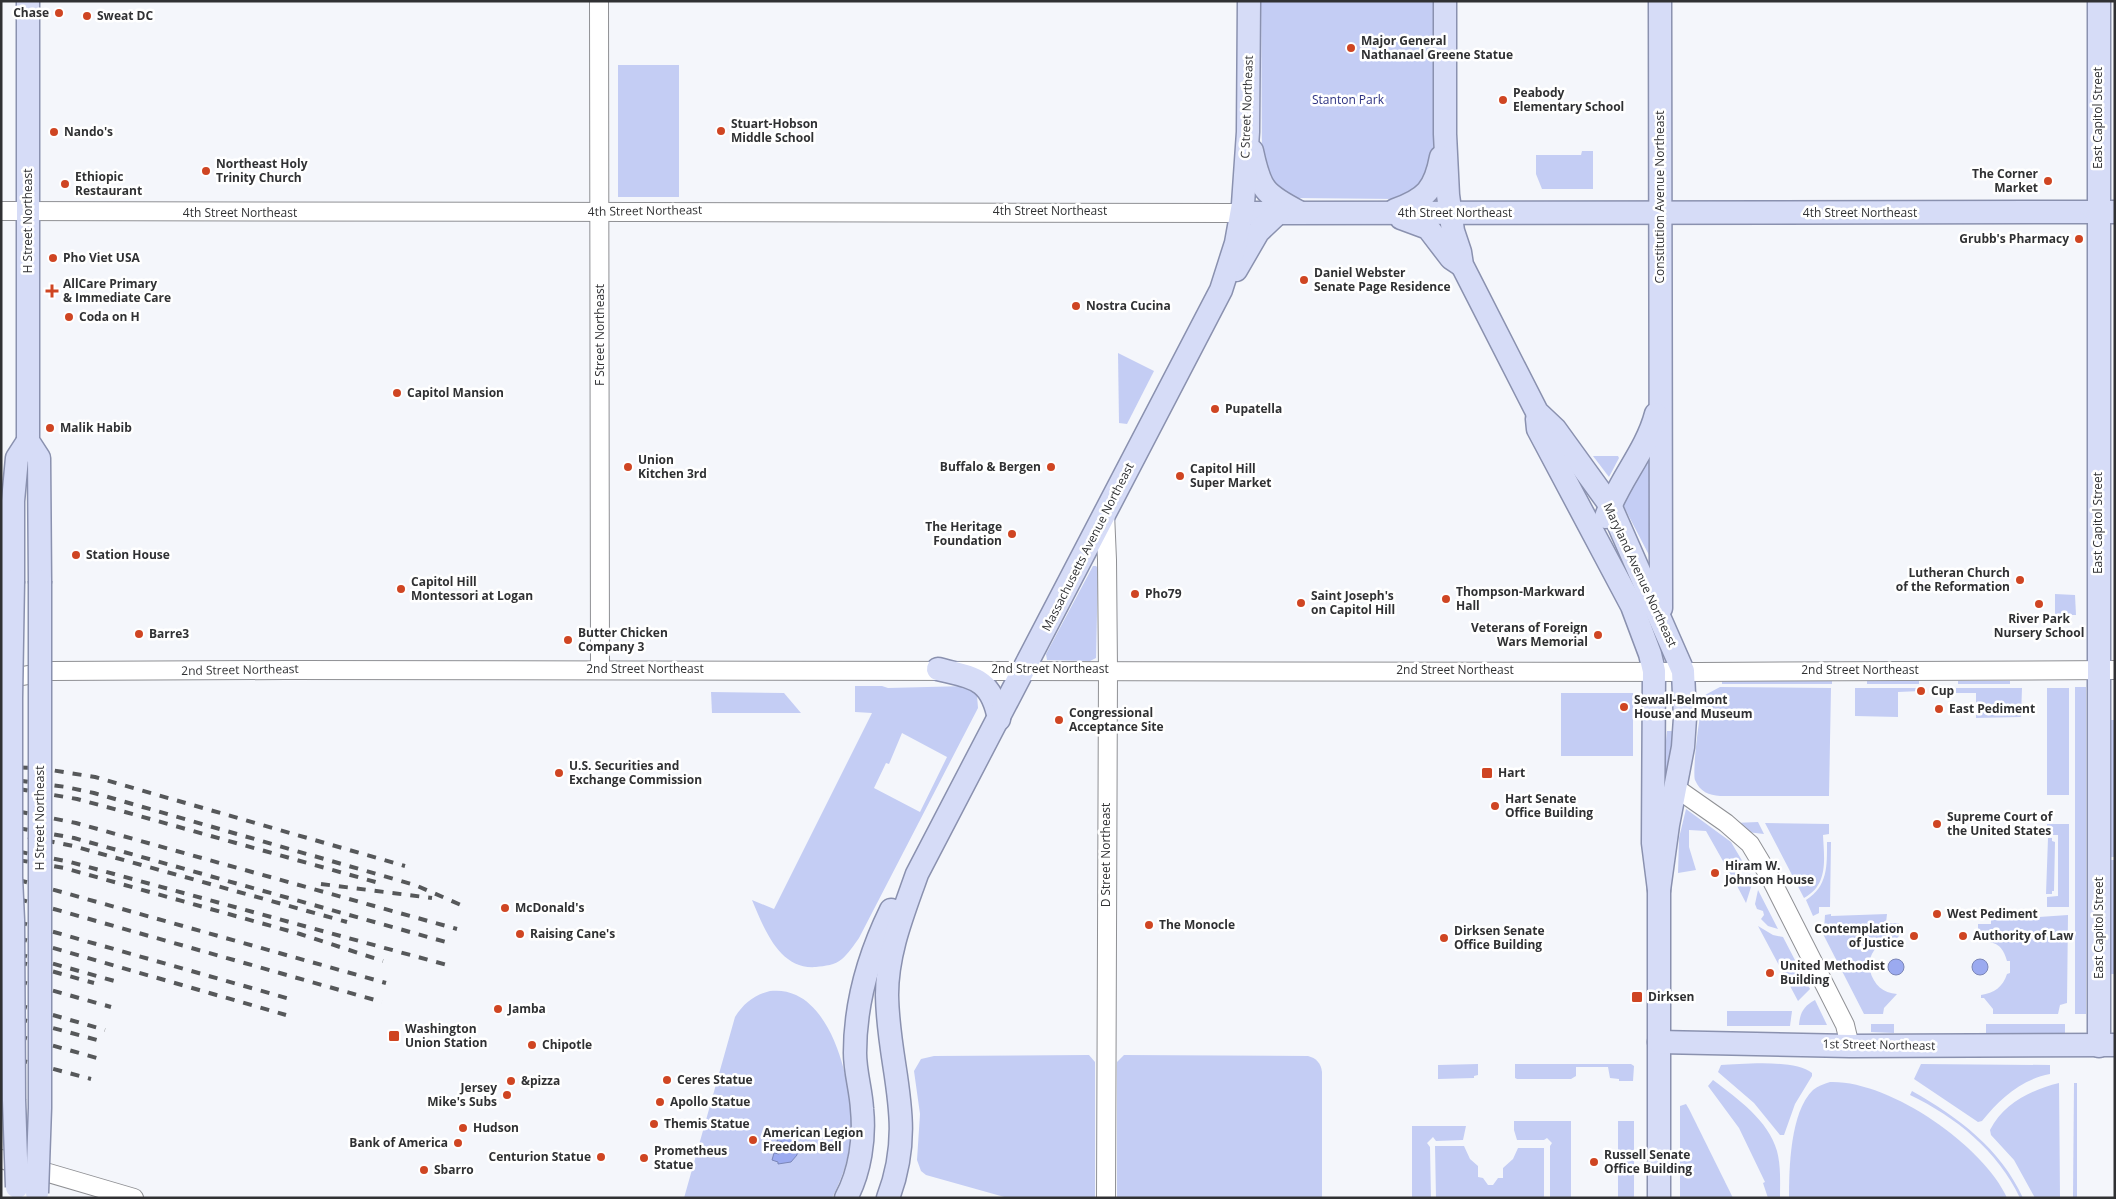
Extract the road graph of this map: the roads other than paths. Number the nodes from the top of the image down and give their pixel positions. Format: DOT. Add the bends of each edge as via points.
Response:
graph roads {
  1 [pos="28,1"];
  2 [pos="599,1"];
  3 [pos="1249,1"];
  4 [pos="1446,1"];
  5 [pos="1660,1"];
  6 [pos="2099,1"];
  7 [pos="1248,132"];
  8 [pos="1445,134"];
  9 [pos="1,211"];
  10 [pos="28,212"];
  11 [pos="599,212"];
  12 [pos="1450,212"];
  13 [pos="1660,212"];
  14 [pos="2106,212"];
  15 [pos="1242,213"];
  16 [pos="1278,213"];
  17 [pos="1301,213"];
  18 [pos="1386,213"];
  19 [pos="1462,265"];
  20 [pos="1221,290"];
  21 [pos="1660,394"];
  22 [pos="1537,412"];
  23 [pos="28,441"];
  24 [pos="1610,505"];
  25 [pos="1105,513"];
  26 [pos="1602,550"];
  27 [pos="1662,619"];
  28 [pos="600,669"];
  29 [pos="938,669"];
  30 [pos="1024,669"];
  31 [pos="1108,670"];
  32 [pos="2107,670"];
  33 [pos="1654,671"];
  34 [pos="1683,671"];
  35 [pos="1,680"];
  36 [pos="999,719"];
  37 [pos="1676,788"];
  38 [pos="916,874"];
  39 [pos="1659,890"];
  40 [pos="1659,1042"];
  41 [pos="1850,1046"];
  42 [pos="2107,1046"];
  43 [pos="1,1159"];
  44 [pos="27,1194"];
  45 [pos="134,1198"];
  46 [pos="846,1198"];
  47 [pos="888,1198"];
  48 [pos="1106,1198"];
  49 [pos="1659,1198"];
  1 -- 10 [label="main road, H Street Northeast"];
  2 -- 11 [label="street, F Street Northeast"];
  3 -- 7 [label="main road, C Street Northeast"];
  4 -- 8 [label="main road"];
  5 -- 13 [label="main road, Constitution Avenue Northeast"];
  6 -- 14 [label="main road, East Capitol Street"];
  7 -- 15 [label="main road, C Street Northeast"];
  7 -- 17 [label="main road" via="1263,187 1277,200"];
  8 -- 12 [label="main road"];
  8 -- 18 [label="main road" via="1438,175 1431,189 1417,200"];
  9 -- 10 [label="street, 4th Street Northeast"];
  10 -- 11 [label="street, 4th Street Northeast"];
  10 -- 23 [label="main road, H Street Northeast"];
  11 -- 15 [label="street, 4th Street Northeast"];
  11 -- 28 [label="street, F Street Northeast"];
  12 -- 13 [label="main road, 4th Street Northeast"];
  12 -- 18 [label="main road, 4th Street Northeast"];
  12 -- 19 [label="main road, Maryland Avenue Northeast"];
  13 -- 14 [label="main road, 4th Street Northeast"];
  13 -- 21 [label="main road, Constitution Avenue Northeast"];
  14 -- 32 [label="main road, East Capitol Street"];
  15 -- 16 [label="main road, 4th Street Northeast"];
  15 -- 20 [label="main road, Massachusetts Avenue Northeast"];
  16 -- 17 [label="main road, 4th Street Northeast"];
  16 -- 20 [label="main road" via="1258,232 1241,264"];
  17 -- 18 [label="main road, 4th Street Northeast"];
  18 -- 19 [label="main road, Maryland Avenue Northeast" via="1428,228 1451,258"];
  19 -- 22 [label="main road, Maryland Avenue Northeast"];
  20 -- 25 [label="main road, Massachusetts Avenue Northeast"];
  21 -- 24 [label="main road, Constitution Avenue Northeast" via="1652,427"];
  21 -- 27 [label="main road, Constitution Avenue Northeast"];
  22 -- 24 [label="main road, Maryland Avenue Northeast" via="1555,429"];
  22 -- 26 [label="main road, Maryland Avenue Northeast" via="1538,429"];
  23 -- 44 [label="main road, H Street Northeast, bridge" via="39,458 40,1108"];
  23 -- 44 [label="main road, H Street Northeast, bridge" via="17,458 13,501 11,698 14,1100"];
  24 -- 26 [label="main road, Constitution Avenue Northeast" via="1604,521"];
  24 -- 27 [label="main road, Maryland Avenue Northeast"];
  25 -- 30 [label="main road, Massachusetts Avenue Northeast"];
  25 -- 31 [label="street, D Street Northeast"];
  26 -- 33 [label="main road, Maryland Avenue Northeast" via="1632,606"];
  27 -- 34 [label="main road, Maryland Avenue Northeast"];
  28 -- 29 [label="street, 2nd Street Northeast"];
  28 -- 35 [label="street, 2nd Street Northeast" via="50,671"];
  29 -- 30 [label="street, 2nd Street Northeast"];
  29 -- 36 [label="main road" via="980,681 992,696"];
  30 -- 31 [label="street, 2nd Street Northeast"];
  30 -- 36 [label="main road, Massachusetts Avenue Northeast"];
  31 -- 33 [label="street, 2nd Street Northeast"];
  31 -- 48 [label="street, D Street Northeast"];
  32 -- 34 [label="street, 2nd Street Northeast"];
  32 -- 42 [label="main road, East Capitol Street"];
  33 -- 34 [label="street, 2nd Street Northeast"];
  33 -- 39 [label="main road" via="1653,843"];
  34 -- 37 [label="main road" via="1685,732"];
  36 -- 38 [label="main road, Massachusetts Avenue Northeast"];
  37 -- 39 [label="main road"];
  37 -- 41 [label="street" via="1726,822 1750,844 1841,1016"];
  38 -- 46 [label="main road, Massachusetts Avenue Northeast" via="881,930 857,1013 855,1064 862,1109 862,1137 857,1169"];
  38 -- 47 [label="main road, Massachusetts Avenue Northeast" via="890,961 887,996 902,1133 898,1166"];
  39 -- 40 [label="main road"];
  40 -- 41 [label="main road, 1st Street Northeast"];
  40 -- 49 [label="main road"];
  41 -- 42 [label="main road, 1st Street Northeast"];
  43 -- 45 [label="street"];
}
